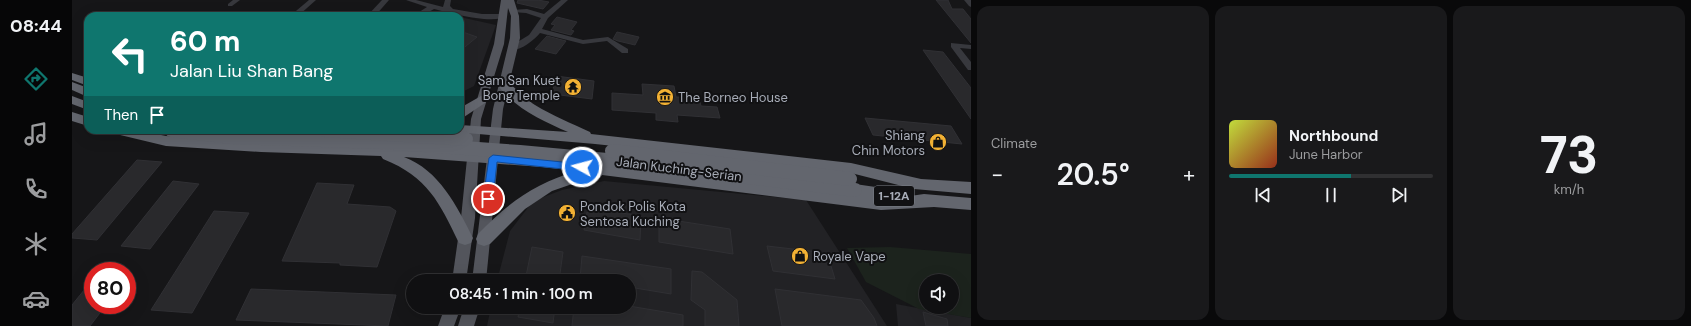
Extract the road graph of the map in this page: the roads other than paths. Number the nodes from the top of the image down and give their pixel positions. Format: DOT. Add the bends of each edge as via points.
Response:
graph roads {
  1 [pos="237,0"];
  2 [pos="313,0"];
  3 [pos="386,0"];
  4 [pos="409,0"];
  5 [pos="448,0"];
  6 [pos="505,0"];
  7 [pos="510,0"];
  8 [pos="565,0"];
  9 [pos="967,0"];
  10 [pos="230,5"];
  11 [pos="971,5"];
  12 [pos="433,7"];
  13 [pos="450,10"];
  14 [pos="514,11"];
  15 [pos="299,12"];
  16 [pos="375,12"];
  17 [pos="424,12"];
  18 [pos="460,12"];
  19 [pos="464,13"];
  20 [pos="503,16"];
  21 [pos="545,17"];
  22 [pos="538,30"];
  23 [pos="971,47"];
  24 [pos="514,48"];
  25 [pos="625,51"];
  26 [pos="971,68"];
  27 [pos="72,76"];
  28 [pos="84,80"];
  29 [pos="503,84"];
  30 [pos="72,86"];
  31 [pos="84,91"];
  32 [pos="72,100"];
  33 [pos="481,100"];
  34 [pos="84,104"];
  35 [pos="464,111"];
  36 [pos="72,116"];
  37 [pos="84,120"];
  38 [pos="464,129"];
  39 [pos="475,130"];
  40 [pos="495,131"];
  41 [pos="134,134"];
  42 [pos="206,134"];
  43 [pos="392,134"];
  44 [pos="595,139"];
  45 [pos="365,151"];
  46 [pos="473,157"];
  47 [pos="493,158"];
  48 [pos="623,172"];
  49 [pos="923,184"];
  50 [pos="852,185"];
  51 [pos="971,188"];
  52 [pos="933,201"];
  53 [pos="971,204"];
  54 [pos="465,238"];
  55 [pos="484,239"];
  56 [pos="460,274"];
  57 [pos="480,274"];
  58 [pos="450,314"];
  59 [pos="470,314"];
  60 [pos="446,326"];
  61 [pos="466,326"];
  1 -- 10 [label="street"];
  2 -- 15 [label="street"];
  3 -- 16 [label="street"];
  4 -- 12 [label="street"];
  5 -- 13 [label="street" via="446,7"];
  6 -- 20 [label="main road"];
  7 -- 14 [label="main road"];
  8 -- 21 [label="street"];
  9 -- 11 [label="street"];
  12 -- 13 [label="street"];
  12 -- 17 [label="street"];
  13 -- 18 [label="street"];
  14 -- 21 [label="street" via="527,11"];
  14 -- 24 [label="main road"];
  19 -- 20 [label="street" via="486,17"];
  20 -- 33 [label="main road" via="498,51"];
  21 -- 22 [label="street"];
  22 -- 24 [label="street"];
  22 -- 25 [label="street" via="583,42 608,39"];
  23 -- 26 [label="street" via="954,45"];
  24 -- 29 [label="main road"];
  27 -- 28 [label="highway"];
  29 -- 40 [label="main road"];
  29 -- 44 [label="highway" via="527,106"];
  30 -- 31 [label="highway"];
  32 -- 34 [label="highway"];
  33 -- 35 [label="highway"];
  33 -- 39 [label="main road"];
  36 -- 37 [label="highway"];
  38 -- 39 [label="highway"];
  39 -- 40 [label="highway"];
  39 -- 46 [label="main road"];
  40 -- 44 [label="highway"];
  40 -- 47 [label="main road"];
  41 -- 45 [label="highway" via="166,141 261,148"];
  42 -- 50 [label="highway, Jalan Kuching-Serian / 1-12A, bridge" via="520,152"];
  43 -- 50 [label="highway, Jalan Kuching-Serian, bridge" via="610,151"];
  44 -- 49 [label="highway" via="851,168"];
  45 -- 46 [label="highway"];
  45 -- 54 [label="highway" via="401,160 429,179 447,201"];
  46 -- 47 [label="highway"];
  46 -- 54 [label="main road"];
  47 -- 48 [label="highway"];
  47 -- 55 [label="main road"];
  48 -- 52 [label="highway" via="881,204"];
  48 -- 55 [label="highway" via="584,175 556,183 527,198"];
  49 -- 50 [label="highway, Jalan Kuching-Serian"];
  49 -- 51 [label="highway, Jalan Kuching-Serian"];
  50 -- 52 [label="highway, Jalan Kuching-Serian / 1-12A"];
  52 -- 53 [label="highway, Jalan Kuching-Serian / 1-12A"];
  54 -- 56 [label="main road"];
  55 -- 57 [label="main road"];
  58 -- 60 [label="main road"];
  59 -- 61 [label="main road"];
}
